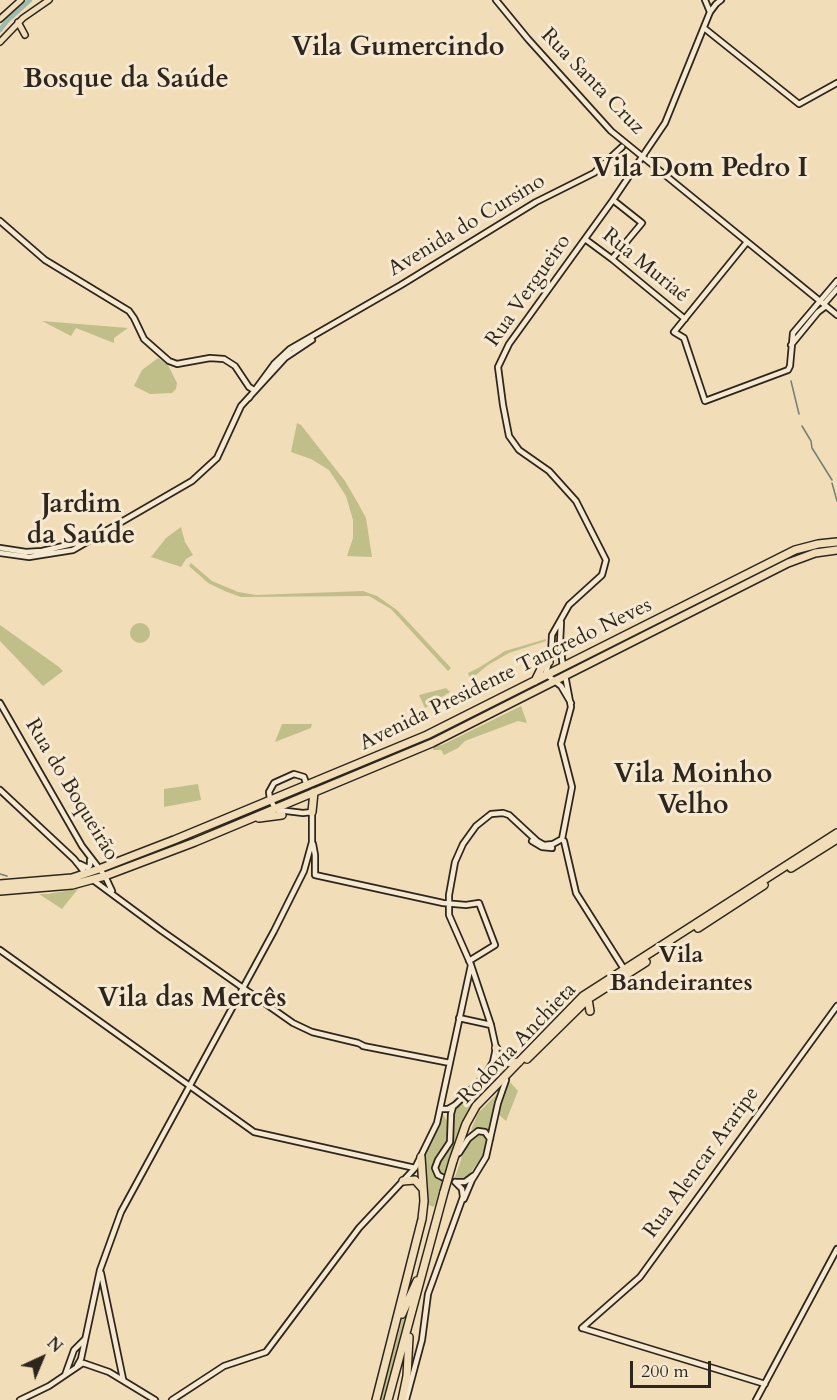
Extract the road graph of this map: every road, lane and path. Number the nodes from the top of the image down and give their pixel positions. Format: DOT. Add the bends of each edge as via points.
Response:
graph roads {
  1 [pos="21,0"];
  2 [pos="49,0"];
  3 [pos="496,0"];
  4 [pos="721,0"];
  5 [pos="705,2"];
  6 [pos="713,6"];
  7 [pos="710,12"];
  8 [pos="0,19"];
  9 [pos="18,22"];
  10 [pos="705,28"];
  11 [pos="25,35"];
  12 [pos="0,42"];
  13 [pos="837,83"];
  14 [pos="620,139"];
  15 [pos="622,147"];
  16 [pos="631,148"];
  17 [pos="643,157"];
  18 [pos="613,200"];
  19 [pos="0,221"];
  20 [pos="585,239"];
  21 [pos="747,242"];
  22 [pos="612,259"];
  23 [pos="837,280"];
  24 [pos="837,289"];
  25 [pos="822,301"];
  26 [pos="837,315"];
  27 [pos="685,319"];
  28 [pos="252,389"];
  29 [pos="91,539"];
  30 [pos="837,542"];
  31 [pos="21,544"];
  32 [pos="73,545"];
  33 [pos="0,548"];
  34 [pos="14,550"];
  35 [pos="837,550"];
  36 [pos="0,553"];
  37 [pos="62,553"];
  38 [pos="561,619"];
  39 [pos="552,634"];
  40 [pos="561,651"];
  41 [pos="551,653"];
  42 [pos="549,662"];
  43 [pos="562,664"];
  44 [pos="547,675"];
  45 [pos="566,676"];
  46 [pos="535,681"];
  47 [pos="555,681"];
  48 [pos="0,703"];
  49 [pos="571,703"];
  50 [pos="307,784"];
  51 [pos="0,790"];
  52 [pos="312,793"];
  53 [pos="270,799"];
  54 [pos="274,808"];
  55 [pos="312,812"];
  56 [pos="303,813"];
  57 [pos="282,815"];
  58 [pos="250,819"];
  59 [pos="311,826"];
  60 [pos="566,826"];
  61 [pos="472,831"];
  62 [pos="837,833"];
  63 [pos="837,839"];
  64 [pos="564,841"];
  65 [pos="312,842"];
  66 [pos="89,857"];
  67 [pos="74,859"];
  68 [pos="139,864"];
  69 [pos="152,865"];
  70 [pos="80,867"];
  71 [pos="99,869"];
  72 [pos="86,874"];
  73 [pos="105,876"];
  74 [pos="72,878"];
  75 [pos="92,879"];
  76 [pos="0,883"];
  77 [pos="0,893"];
  78 [pos="113,894"];
  79 [pos="448,903"];
  80 [pos="0,950"];
  81 [pos="470,963"];
  82 [pos="624,969"];
  83 [pos="243,987"];
  84 [pos="588,999"];
  85 [pos="837,1006"];
  86 [pos="590,1011"];
  87 [pos="459,1018"];
  88 [pos="491,1025"];
  89 [pos="496,1048"];
  90 [pos="519,1062"];
  91 [pos="450,1063"];
  92 [pos="506,1080"];
  93 [pos="189,1087"];
  94 [pos="455,1104"];
  95 [pos="440,1109"];
  96 [pos="450,1124"];
  97 [pos="490,1141"];
  98 [pos="422,1157"];
  99 [pos="456,1158"];
  100 [pos="415,1168"];
  101 [pos="475,1175"];
  102 [pos="403,1181"];
  103 [pos="455,1182"];
  104 [pos="424,1191"];
  105 [pos="446,1192"];
  106 [pos="458,1212"];
  107 [pos="837,1249"];
  108 [pos="100,1270"];
  109 [pos="423,1271"];
  110 [pos="97,1284"];
  111 [pos="103,1286"];
  112 [pos="409,1337"];
  113 [pos="85,1339"];
  114 [pos="391,1343"];
  115 [pos="80,1363"];
  116 [pos="65,1375"];
  117 [pos="120,1376"];
  118 [pos="765,1384"];
  119 [pos="20,1400"];
  120 [pos="155,1400"];
  121 [pos="172,1400"];
  122 [pos="374,1400"];
  123 [pos="390,1400"];
  124 [pos="402,1400"];
  125 [pos="406,1400"];
  126 [pos="756,1400"];
  1 -- 8 [label="main road"];
  2 -- 9 [label="main road"];
  3 -- 14 [label="main road, Rua Santa Cruz"];
  4 -- 6 [label="main road, Rua Vergueiro"];
  5 -- 6 [label="main road"];
  5 -- 7 [label="main road"];
  6 -- 7 [label="main road, Rua Vergueiro"];
  7 -- 10 [label="main road, Rua Vergueiro"];
  9 -- 11 [label="main road"];
  9 -- 12 [label="main road"];
  10 -- 13 [label="main road" via="799,104"];
  10 -- 17 [label="main road, Rua Vergueiro" via="671,111"];
  14 -- 15 [label="main road"];
  14 -- 16 [label="main road, Rua Santa Cruz"];
  15 -- 16 [label="main road"];
  15 -- 28 [label="main road, Avenida do Cursino" via="594,174 549,195 283,355"];
  16 -- 17 [label="main road, Rua Santa Cruz"];
  17 -- 18 [label="main road, Rua Vergueiro"];
  17 -- 21 [label="main road, Rua Santa Cruz"];
  18 -- 20 [label="main road, Rua Vergueiro"];
  18 -- 22 [label="main road" via="642,223"];
  19 -- 28 [label="main road" via="45,260 129,312 155,350 186,362 224,359 235,366"];
  20 -- 22 [label="main road, Rua Muriaé"];
  20 -- 38 [label="main road, Rua Vergueiro" via="509,344 498,370 507,430 514,444 549,471 576,501 606,560 601,576 569,605"];
  21 -- 25 [label="main road, Rua Santa Cruz"];
  21 -- 27 [label="main road"];
  22 -- 27 [label="main road, Rua Muriaé"];
  23 -- 25 [label="main road"];
  24 -- 25 [label="main road"];
  25 -- 26 [label="main road, Rua Santa Cruz"];
  25 -- 27 [label="main road" via="818,312 791,345 788,370 705,401 682,336 674,332"];
  28 -- 29 [label="main road, Avenida do Cursino" via="209,468"];
  29 -- 32 [label="main road, Avenida do Cursino"];
  29 -- 37 [label="main road, Avenida do Cursino"];
  30 -- 43 [label="highway, Avenida Presidente Tancredo Neves" via="795,550"];
  31 -- 34 [label="main road"];
  32 -- 34 [label="main road, Avenida do Cursino" via="37,552"];
  32 -- 37 [label="main road"];
  33 -- 34 [label="main road, Avenida do Cursino"];
  35 -- 45 [label="highway, Avenida Presidente Tancredo Neves" via="788,563"];
  36 -- 37 [label="main road, Avenida do Cursino" via="29,557"];
  38 -- 39 [label="main road, Rua Vergueiro"];
  38 -- 40 [label="main road"];
  39 -- 40 [label="main road"];
  39 -- 41 [label="main road, Rua Vergueiro"];
  40 -- 41 [label="main road" via="556,656"];
  40 -- 43 [label="main road"];
  41 -- 42 [label="main road, Rua Vergueiro"];
  42 -- 43 [label="main road"];
  42 -- 44 [label="main road, Rua Vergueiro"];
  42 -- 46 [label="highway"];
  43 -- 44 [label="highway, Avenida Presidente Tancredo Neves"];
  43 -- 45 [label="main road"];
  44 -- 46 [label="highway, Avenida Presidente Tancredo Neves"];
  44 -- 47 [label="main road"];
  45 -- 47 [label="highway, Avenida Presidente Tancredo Neves"];
  45 -- 49 [label="main road"];
  46 -- 50 [label="highway, Avenida Presidente Tancredo Neves" via="427,735"];
  47 -- 49 [label="main road"];
  47 -- 52 [label="highway, Avenida Presidente Tancredo Neves" via="432,743"];
  48 -- 66 [label="main road, Rua do Boqueirão"];
  49 -- 60 [label="main road" via="561,744 572,787"];
  50 -- 52 [label="main road"];
  50 -- 53 [label="highway, Avenida Presidente Tancredo Neves"];
  50 -- 53 [label="main road" via="304,777 294,774 274,783"];
  51 -- 67 [label="main road"];
  52 -- 54 [label="highway, Avenida Presidente Tancredo Neves"];
  52 -- 55 [label="highway"];
  53 -- 54 [label="main road"];
  53 -- 71 [label="highway, Avenida Presidente Tancredo Neves"];
  54 -- 56 [label="main road"];
  54 -- 58 [label="highway, Avenida Presidente Tancredo Neves"];
  55 -- 56 [label="main road"];
  55 -- 59 [label="main road"];
  56 -- 59 [label="main road"];
  57 -- 58 [label="highway"];
  58 -- 68 [label="highway, Avenida Presidente Tancredo Neves"];
  59 -- 65 [label="main road"];
  60 -- 61 [label="main road" via="561,841 550,845 540,843 503,813 488,816"];
  60 -- 64 [label="main road"];
  61 -- 64 [label="main road" via="489,818 502,816 542,848"];
  61 -- 79 [label="main road" via="456,858"];
  62 -- 82 [label="highway, Rodovia Anchieta"];
  63 -- 84 [label="highway, Rodovia Anchieta"];
  64 -- 82 [label="main road" via="573,887"];
  65 -- 79 [label="main road" via="315,875"];
  65 -- 83 [label="main road" via="301,878"];
  66 -- 67 [label="main road" via="87,868"];
  66 -- 71 [label="main road, Rua do Boqueirão"];
  67 -- 70 [label="main road"];
  68 -- 69 [label="highway"];
  68 -- 73 [label="highway, Avenida Presidente Tancredo Neves"];
  70 -- 72 [label="main road"];
  70 -- 74 [label="highway"];
  71 -- 72 [label="highway, Avenida Presidente Tancredo Neves"];
  71 -- 73 [label="main road, Rua do Boqueirão"];
  72 -- 74 [label="highway, Avenida Presidente Tancredo Neves"];
  72 -- 75 [label="main road"];
  73 -- 75 [label="highway, Avenida Presidente Tancredo Neves"];
  73 -- 78 [label="main road, Rua do Boqueirão"];
  74 -- 76 [label="highway, Avenida Presidente Tancredo Neves"];
  75 -- 77 [label="highway, Avenida Presidente Tancredo Neves" via="67,886"];
  75 -- 78 [label="main road"];
  78 -- 83 [label="main road"];
  79 -- 81 [label="main road" via="451,922"];
  79 -- 81 [label="main road" via="479,903 495,945"];
  80 -- 93 [label="main road"];
  81 -- 87 [label="main road"];
  81 -- 88 [label="main road"];
  82 -- 90 [label="highway, Rodovia Anchieta" via="580,999"];
  83 -- 91 [label="main road" via="312,1035"];
  83 -- 93 [label="main road"];
  84 -- 86 [label="highway"];
  84 -- 92 [label="highway, Rodovia Anchieta"];
  85 -- 118 [label="main road, Rua Alencar Araripe" via="640,1276 582,1328"];
  87 -- 88 [label="main road"];
  87 -- 91 [label="main road"];
  88 -- 89 [label="main road"];
  89 -- 90 [label="highway" via="504,1062"];
  89 -- 94 [label="main road" via="494,1062 484,1077"];
  90 -- 99 [label="highway, Rodovia Anchieta" via="472,1113 460,1136"];
  91 -- 95 [label="main road"];
  92 -- 97 [label="main road"];
  92 -- 99 [label="highway, Rodovia Anchieta" via="477,1112"];
  93 -- 100 [label="main road" via="254,1132"];
  93 -- 108 [label="main road" via="124,1205"];
  94 -- 95 [label="main road" via="447,1110"];
  94 -- 96 [label="main road"];
  95 -- 96 [label="main road"];
  95 -- 98 [label="main road"];
  96 -- 103 [label="main road" via="450,1143 435,1168 441,1178"];
  97 -- 99 [label="main road" via="485,1132 478,1131"];
  97 -- 101 [label="main road"];
  98 -- 100 [label="main road"];
  98 -- 104 [label="highway"];
  99 -- 105 [label="highway, Rodovia Anchieta, bridge"];
  100 -- 102 [label="main road"];
  101 -- 103 [label="main road" via="465,1182"];
  101 -- 106 [label="main road"];
  102 -- 104 [label="highway" via="417,1182"];
  102 -- 121 [label="main road" via="359,1228 266,1352 224,1366"];
  103 -- 106 [label="main road" via="463,1193"];
  104 -- 114 [label="highway" via="422,1219"];
  105 -- 109 [label="highway, Rodovia Anchieta"];
  105 -- 112 [label="highway, Rodovia Anchieta"];
  106 -- 125 [label="main road" via="428,1294 424,1331"];
  107 -- 118 [label="main road"];
  108 -- 110 [label="main road"];
  108 -- 111 [label="main road"];
  109 -- 114 [label="highway"];
  109 -- 123 [label="highway, Rodovia Anchieta"];
  110 -- 111 [label="main road"];
  110 -- 113 [label="main road"];
  111 -- 117 [label="main road"];
  112 -- 123 [label="highway, Rodovia Anchieta"];
  112 -- 124 [label="highway"];
  113 -- 115 [label="main road"];
  113 -- 116 [label="main road" via="70,1356"];
  114 -- 122 [label="highway"];
  115 -- 116 [label="main road"];
  115 -- 117 [label="main road"];
  116 -- 119 [label="main road"];
  117 -- 120 [label="main road"];
  118 -- 126 [label="main road"];
}
